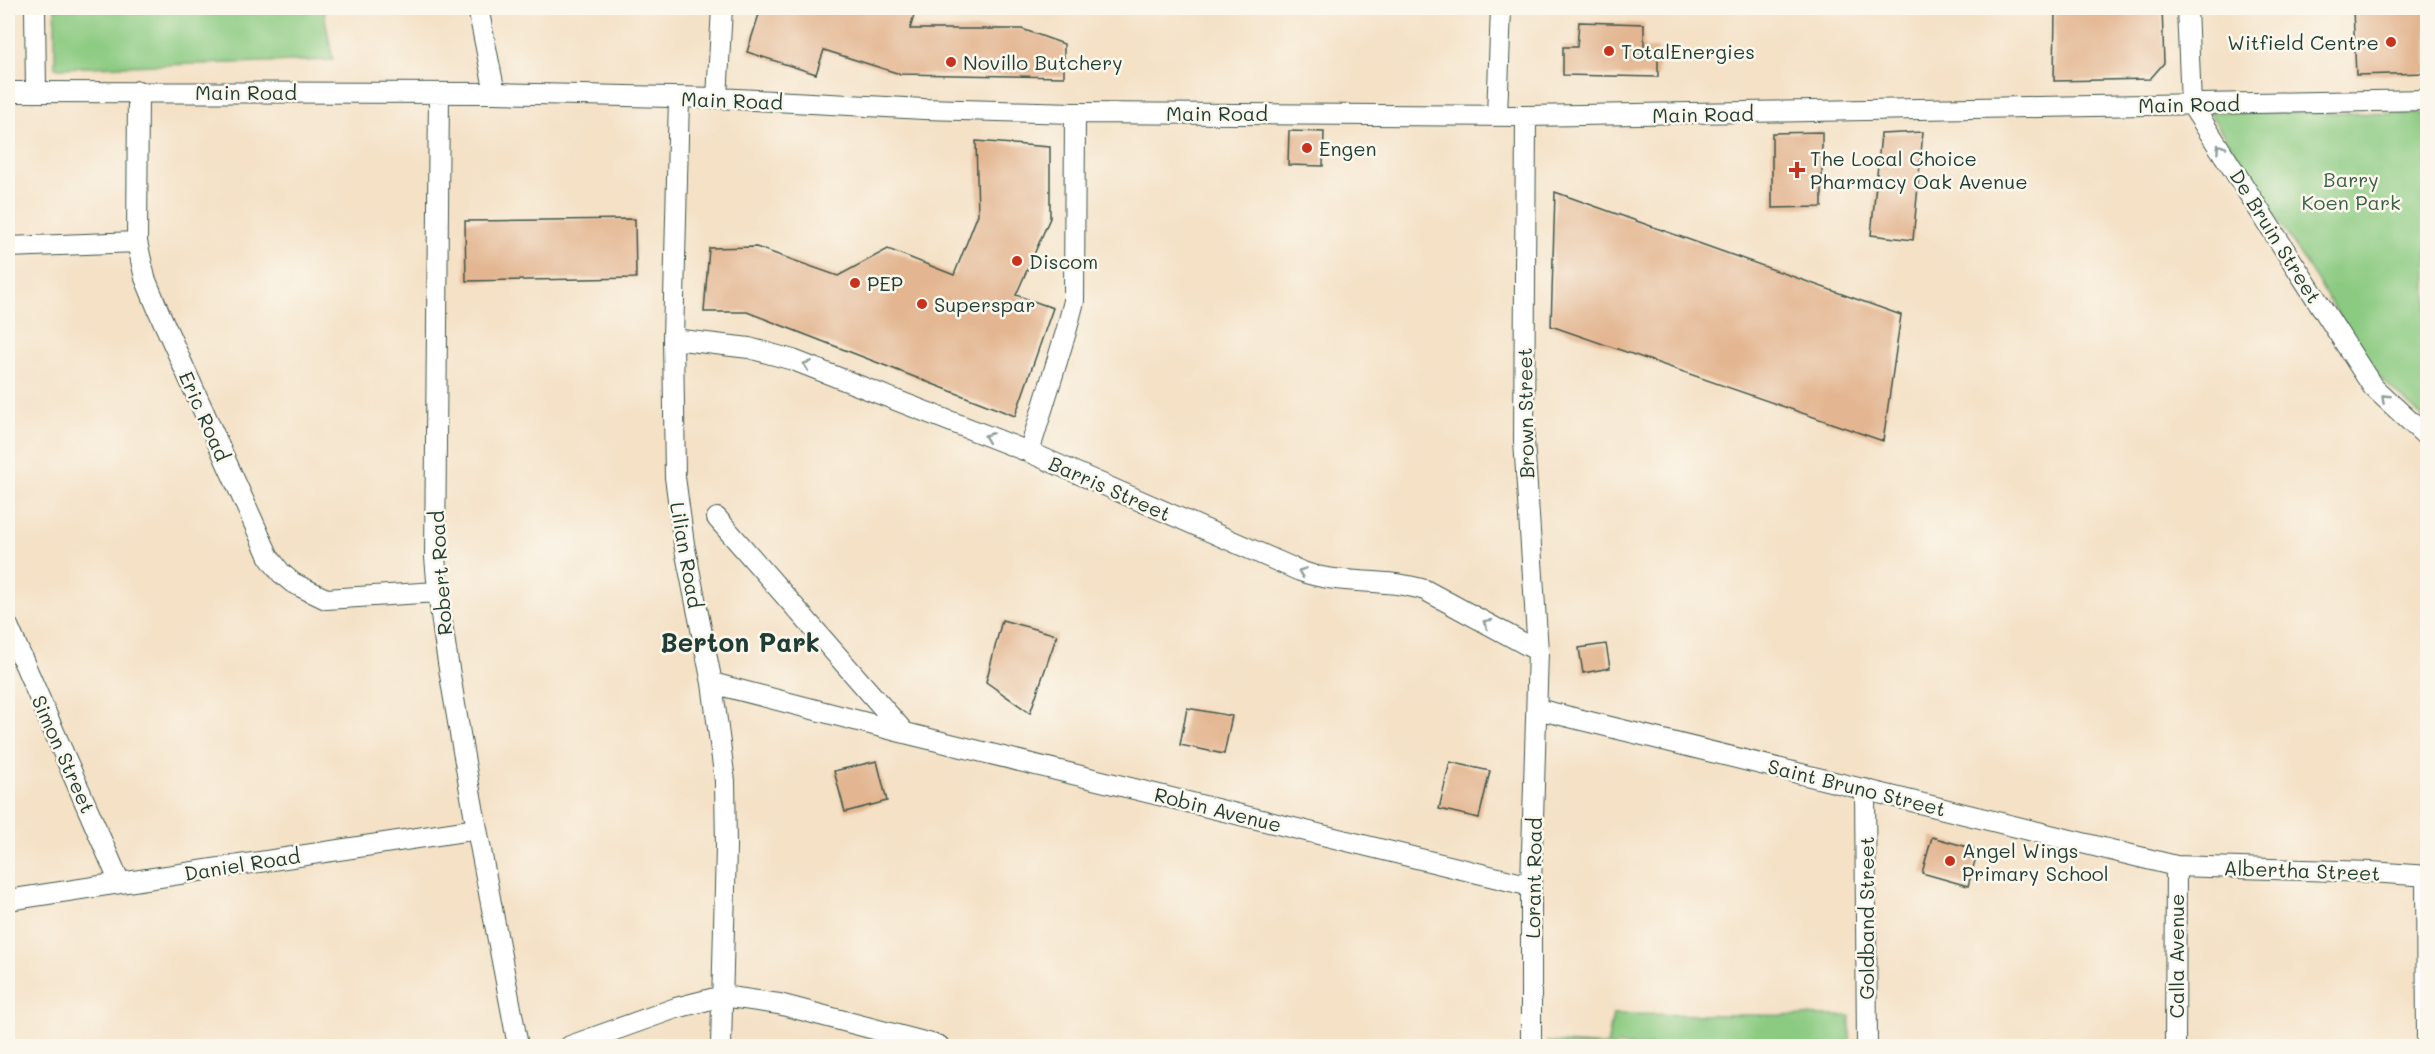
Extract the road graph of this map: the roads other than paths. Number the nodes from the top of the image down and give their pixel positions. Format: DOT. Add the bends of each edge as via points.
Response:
graph roads {
  1 [pos="35,8"];
  2 [pos="478,8"];
  3 [pos="722,8"];
  4 [pos="1501,8"];
  5 [pos="2187,8"];
  6 [pos="138,91"];
  7 [pos="8,92"];
  8 [pos="36,92"];
  9 [pos="439,93"];
  10 [pos="495,93"];
  11 [pos="679,98"];
  12 [pos="717,98"];
  13 [pos="2427,100"];
  14 [pos="2191,104"];
  15 [pos="1075,112"];
  16 [pos="1497,116"];
  17 [pos="1526,117"];
  18 [pos="137,242"];
  19 [pos="8,247"];
  20 [pos="673,339"];
  21 [pos="2427,438"];
  22 [pos="1029,453"];
  23 [pos="717,518"];
  24 [pos="438,592"];
  25 [pos="8,626"];
  26 [pos="1538,651"];
  27 [pos="712,683"];
  28 [pos="1537,709"];
  29 [pos="905,733"];
  30 [pos="1865,789"];
  31 [pos="477,829"];
  32 [pos="2176,866"];
  33 [pos="2427,876"];
  34 [pos="120,883"];
  35 [pos="1531,886"];
  36 [pos="8,900"];
  37 [pos="723,996"];
  38 [pos="518,1047"];
  39 [pos="570,1047"];
  40 [pos="721,1047"];
  41 [pos="939,1047"];
  42 [pos="1532,1047"];
  43 [pos="1867,1047"];
  44 [pos="2175,1047"];
  45 [pos="2427,1047"];
  1 -- 8 [label="street"];
  2 -- 10 [label="street"];
  3 -- 12 [label="street"];
  4 -- 16 [label="street"];
  5 -- 14 [label="street"];
  6 -- 8 [label="street, Main Road"];
  6 -- 9 [label="street, Main Road"];
  6 -- 18 [label="street, Eric Road"];
  7 -- 8 [label="street, Main Road"];
  9 -- 10 [label="street, Main Road"];
  9 -- 24 [label="street, Robert Road" via="435,558"];
  10 -- 11 [label="street, Main Road"];
  11 -- 12 [label="street, Main Road"];
  11 -- 20 [label="street, Lilian Road"];
  12 -- 15 [label="street, Main Road"];
  13 -- 14 [label="street, Main Road"];
  14 -- 17 [label="street, Main Road"];
  21 -- 14 [label="street, De Bruin Street, one-way" via="2373,387"];
  15 -- 16 [label="street, Main Road"];
  15 -- 22 [label="street" via="1074,301"];
  16 -- 17 [label="street, Main Road"];
  17 -- 26 [label="street, Brown Street" via="1524,441"];
  18 -- 19 [label="street"];
  18 -- 24 [label="street, Eric Road" via="159,312 269,557 281,573 293,584 326,599"];
  22 -- 20 [label="street, Barris Street, one-way" via="793,360 749,348"];
  20 -- 27 [label="street, Lilian Road" via="677,505"];
  26 -- 22 [label="street, Barris Street, one-way" via="1425,590 1307,574"];
  23 -- 29 [label="street"];
  24 -- 31 [label="street, Robert Road"];
  25 -- 34 [label="street, Simon Street"];
  26 -- 28 [label="street, Brown Street"];
  27 -- 29 [label="street, Robin Avenue"];
  27 -- 37 [label="street, Lilian Road" via="725,781"];
  28 -- 30 [label="street, Saint Bruno Street"];
  28 -- 35 [label="street, Lorant Road"];
  29 -- 35 [label="street, Robin Avenue"];
  30 -- 32 [label="street, Saint Bruno Street"];
  30 -- 43 [label="street, Goldband Street"];
  31 -- 34 [label="street, Daniel Road"];
  31 -- 38 [label="street, Robert Road"];
  32 -- 33 [label="street, Albertha Street"];
  32 -- 44 [label="street, Calla Avenue"];
  33 -- 45 [label="street"];
  34 -- 36 [label="street, Daniel Road"];
  35 -- 42 [label="street, Lorant Road"];
  37 -- 39 [label="street" via="676,1008"];
  37 -- 40 [label="street, Lilian Road"];
  37 -- 41 [label="street" via="779,1004"];
}
